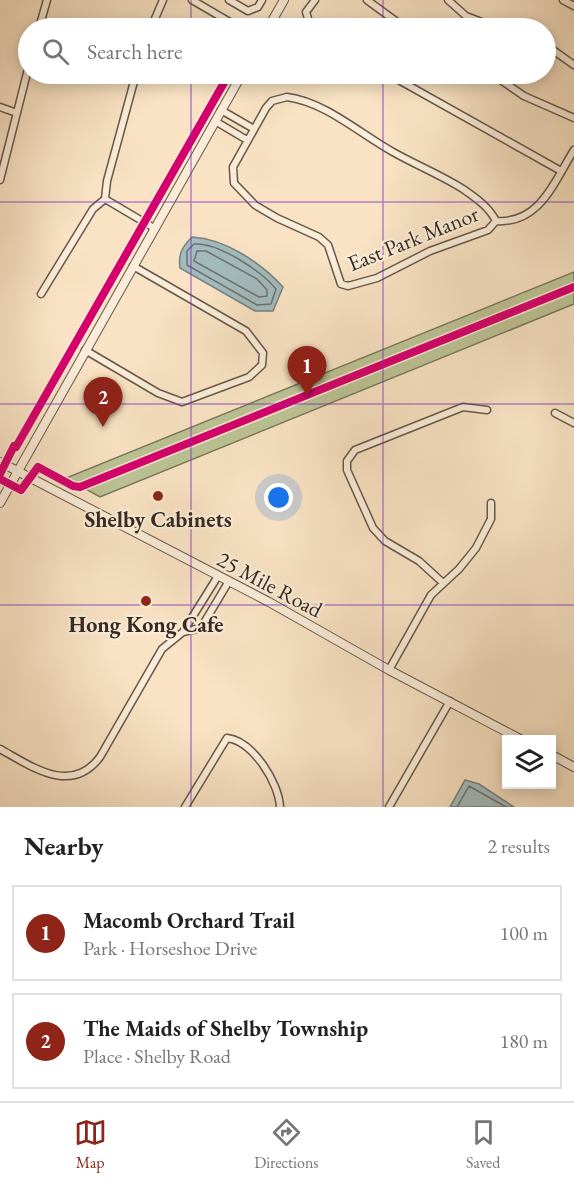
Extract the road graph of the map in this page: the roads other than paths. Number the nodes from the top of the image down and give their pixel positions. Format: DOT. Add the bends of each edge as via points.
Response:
graph roads {
  1 [pos="47,0"];
  2 [pos="163,0"];
  3 [pos="192,0"];
  4 [pos="229,0"];
  5 [pos="262,0"];
  6 [pos="284,0"];
  7 [pos="315,0"];
  8 [pos="367,0"];
  9 [pos="448,0"];
  10 [pos="563,0"];
  11 [pos="574,6"];
  12 [pos="42,18"];
  13 [pos="155,18"];
  14 [pos="223,18"];
  15 [pos="274,18"];
  16 [pos="308,18"];
  17 [pos="392,18"];
  18 [pos="470,18"];
  19 [pos="556,52"];
  20 [pos="574,65"];
  21 [pos="24,84"];
  22 [pos="133,84"];
  23 [pos="236,84"];
  24 [pos="406,84"];
  25 [pos="507,84"];
  26 [pos="0,107"];
  27 [pos="221,110"];
  28 [pos="17,113"];
  29 [pos="574,118"];
  30 [pos="215,121"];
  31 [pos="254,129"];
  32 [pos="247,140"];
  33 [pos="574,150"];
  34 [pos="561,171"];
  35 [pos="0,180"];
  36 [pos="105,199"];
  37 [pos="496,221"];
  38 [pos="154,228"];
  39 [pos="134,266"];
  40 [pos="41,294"];
  41 [pos="85,350"];
  42 [pos="487,410"];
  43 [pos="555,413"];
  44 [pos="574,423"];
  45 [pos="0,462"];
  46 [pos="18,471"];
  47 [pos="0,502"];
  48 [pos="491,503"];
  49 [pos="218,576"];
  50 [pos="229,581"];
  51 [pos="442,582"];
  52 [pos="183,632"];
  53 [pos="389,670"];
  54 [pos="450,701"];
  55 [pos="513,735"];
  56 [pos="0,749"];
  57 [pos="556,757"];
  58 [pos="574,767"];
  59 [pos="185,807"];
  60 [pos="280,807"];
  61 [pos="389,807"];
  1 -- 12 [label="street"];
  2 -- 13 [label="street"];
  3 -- 14 [label="street"];
  4 -- 5 [label="street" via="248,10 258,7"];
  6 -- 15 [label="street"];
  7 -- 16 [label="street" via="306,12"];
  8 -- 17 [label="street"];
  9 -- 18 [label="street"];
  10 -- 11 [label="street"];
  19 -- 20 [label="street"];
  21 -- 28 [label="street"];
  22 -- 36 [label="street"];
  23 -- 27 [label="street"];
  24 -- 34 [label="street"];
  25 -- 29 [label="street"];
  26 -- 28 [label="street"];
  27 -- 30 [label="street"];
  27 -- 31 [label="street"];
  28 -- 35 [label="street"];
  30 -- 32 [label="street"];
  30 -- 38 [label="street"];
  31 -- 32 [label="street"];
  31 -- 37 [label="street" via="272,101 300,98 462,189 491,212"];
  32 -- 37 [label="street, East Park Manor" via="233,167 234,183 255,205 328,245 341,284 348,286 377,278 430,251 488,230"];
  33 -- 34 [label="street"];
  34 -- 37 [label="street" via="532,214 517,220"];
  36 -- 38 [label="street"];
  36 -- 40 [label="street" via="93,209"];
  38 -- 39 [label="street"];
  39 -- 41 [label="street"];
  39 -- 41 [label="street" via="246,331 263,353 262,364 249,377 182,402 158,393"];
  41 -- 46 [label="street"];
  42 -- 51 [label="street" via="463,407 355,450 347,461 352,482 378,536 419,561"];
  43 -- 44 [label="street"];
  45 -- 46 [label="street, 25 Mile Road"];
  46 -- 47 [label="street"];
  46 -- 49 [label="street, 25 Mile Road"];
  48 -- 51 [label="street" via="492,519 476,548"];
  49 -- 50 [label="street, 25 Mile Road"];
  49 -- 52 [label="street"];
  50 -- 52 [label="street" via="201,628"];
  50 -- 53 [label="street, 25 Mile Road"];
  51 -- 53 [label="street" via="422,607"];
  52 -- 56 [label="street" via="162,649 100,757 86,770 53,776"];
  53 -- 54 [label="street, 25 Mile Road"];
  54 -- 55 [label="street, 25 Mile Road"];
  54 -- 61 [label="street"];
  57 -- 58 [label="street"];
  59 -- 60 [label="street" via="227,738 239,742 268,771 280,795"];
}
